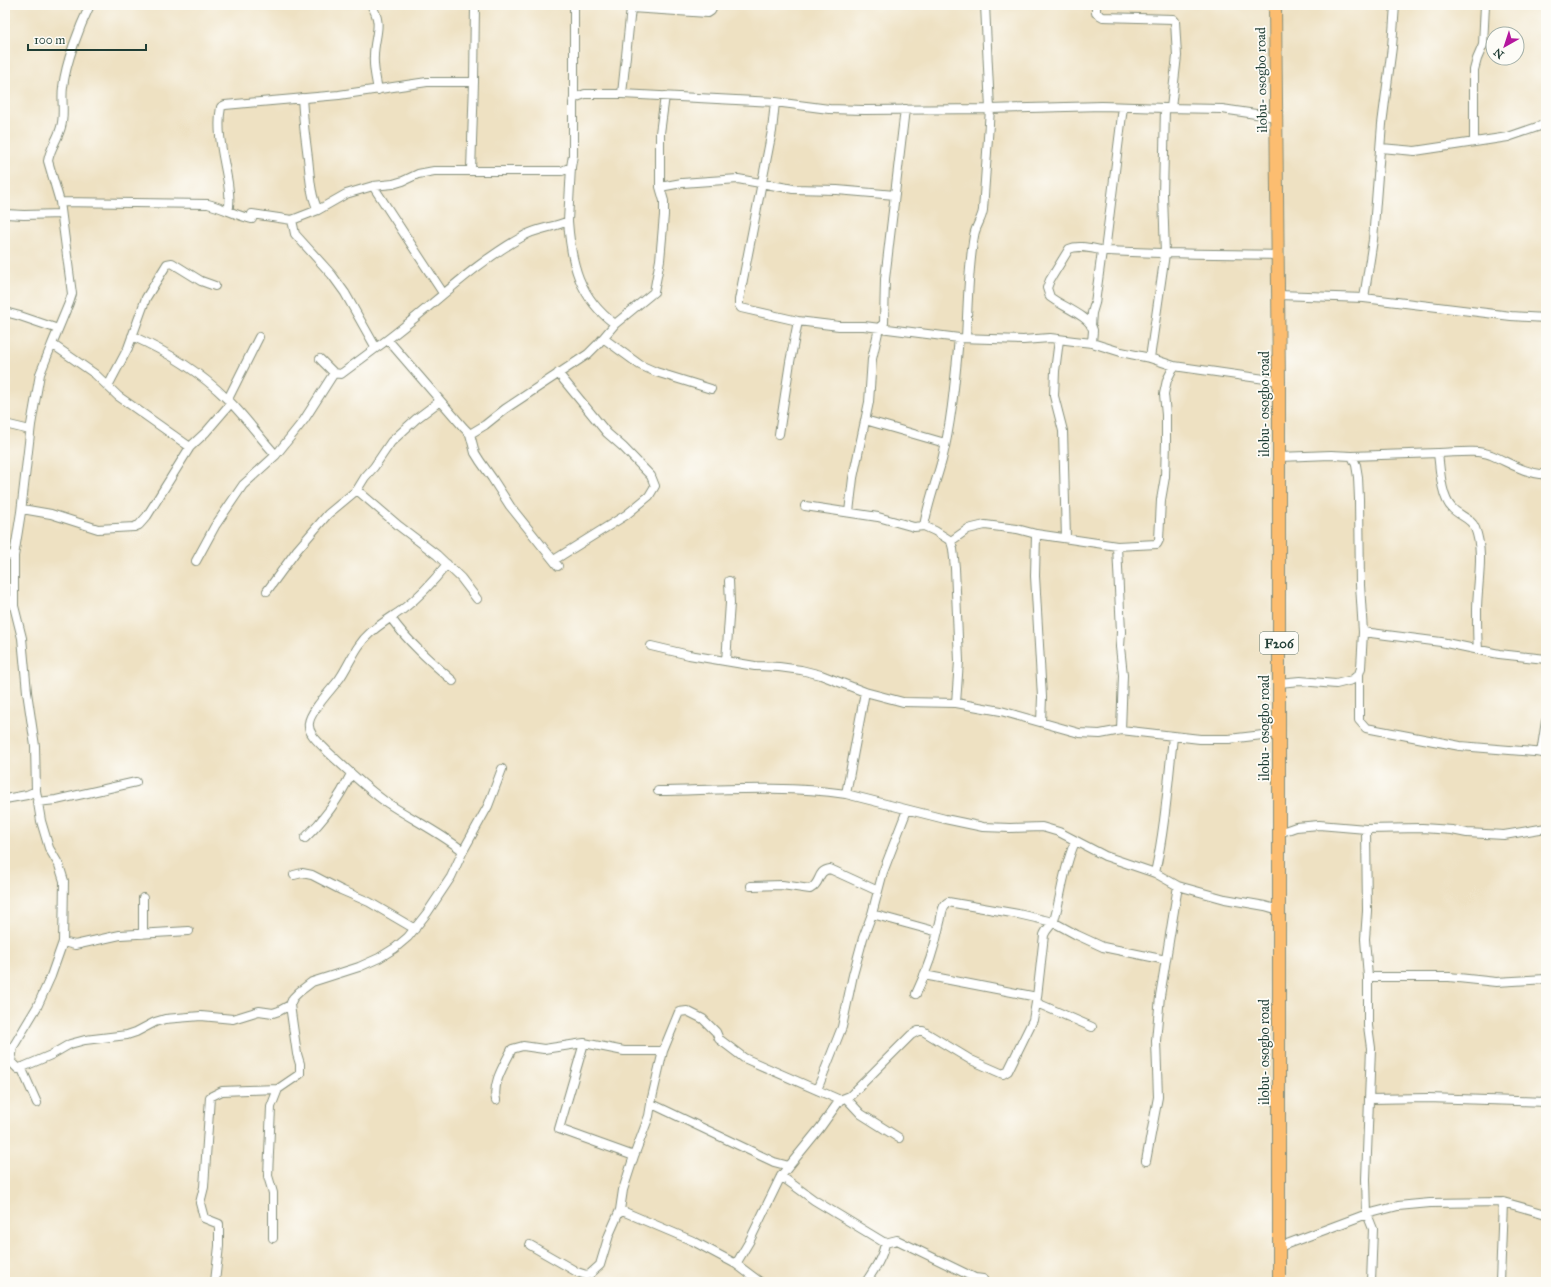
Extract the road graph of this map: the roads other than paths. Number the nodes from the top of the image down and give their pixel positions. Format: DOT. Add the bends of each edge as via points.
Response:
graph roads {
  1 [pos="90,5"];
  2 [pos="371,5"];
  3 [pos="475,5"];
  4 [pos="574,5"];
  5 [pos="714,5"];
  6 [pos="985,5"];
  7 [pos="1096,5"];
  8 [pos="1275,5"];
  9 [pos="1395,5"];
  10 [pos="1485,5"];
  11 [pos="631,6"];
  12 [pos="474,82"];
  13 [pos="378,90"];
  14 [pos="622,94"];
  15 [pos="665,96"];
  16 [pos="302,98"];
  17 [pos="574,98"];
  18 [pos="775,102"];
  19 [pos="1123,107"];
  20 [pos="1168,108"];
  21 [pos="905,109"];
  22 [pos="990,110"];
  23 [pos="1276,117"];
  24 [pos="1546,124"];
  25 [pos="1474,142"];
  26 [pos="1381,148"];
  27 [pos="571,167"];
  28 [pos="471,170"];
  29 [pos="762,182"];
  30 [pos="373,186"];
  31 [pos="660,187"];
  32 [pos="895,195"];
  33 [pos="60,202"];
  34 [pos="318,210"];
  35 [pos="228,211"];
  36 [pos="5,214"];
  37 [pos="61,214"];
  38 [pos="292,220"];
  39 [pos="568,221"];
  40 [pos="1104,251"];
  41 [pos="1165,254"];
  42 [pos="1277,255"];
  43 [pos="215,286"];
  44 [pos="443,293"];
  45 [pos="1278,295"];
  46 [pos="1364,298"];
  47 [pos="5,312"];
  48 [pos="1546,318"];
  49 [pos="798,320"];
  50 [pos="616,324"];
  51 [pos="1091,326"];
  52 [pos="879,328"];
  53 [pos="58,329"];
  54 [pos="132,336"];
  55 [pos="259,337"];
  56 [pos="604,338"];
  57 [pos="963,338"];
  58 [pos="388,340"];
  59 [pos="1059,340"];
  60 [pos="1092,343"];
  61 [pos="52,344"];
  62 [pos="376,348"];
  63 [pos="1150,358"];
  64 [pos="320,359"];
  65 [pos="1174,366"];
  66 [pos="334,373"];
  67 [pos="558,373"];
  68 [pos="1279,380"];
  69 [pos="108,386"];
  70 [pos="711,389"];
  71 [pos="230,401"];
  72 [pos="440,401"];
  73 [pos="865,420"];
  74 [pos="5,424"];
  75 [pos="30,430"];
  76 [pos="470,434"];
  77 [pos="778,434"];
  78 [pos="945,443"];
  79 [pos="190,447"];
  80 [pos="1438,453"];
  81 [pos="276,455"];
  82 [pos="1352,456"];
  83 [pos="1279,457"];
  84 [pos="1546,475"];
  85 [pos="357,490"];
  86 [pos="805,506"];
  87 [pos="22,509"];
  88 [pos="848,512"];
  89 [pos="924,526"];
  90 [pos="1036,534"];
  91 [pos="1066,538"];
  92 [pos="951,541"];
  93 [pos="1117,546"];
  94 [pos="5,555"];
  95 [pos="14,556"];
  96 [pos="196,561"];
  97 [pos="447,564"];
  98 [pos="729,582"];
  99 [pos="267,591"];
  100 [pos="477,599"];
  101 [pos="391,618"];
  102 [pos="1363,632"];
  103 [pos="651,646"];
  104 [pos="1478,650"];
  105 [pos="1546,659"];
  106 [pos="726,661"];
  107 [pos="1359,674"];
  108 [pos="453,681"];
  109 [pos="1279,683"];
  110 [pos="865,692"];
  111 [pos="956,703"];
  112 [pos="1546,720"];
  113 [pos="1041,722"];
  114 [pos="1121,730"];
  115 [pos="1279,733"];
  116 [pos="1172,736"];
  117 [pos="1543,753"];
  118 [pos="502,769"];
  119 [pos="351,774"];
  120 [pos="136,782"];
  121 [pos="36,791"];
  122 [pos="658,791"];
  123 [pos="846,794"];
  124 [pos="5,799"];
  125 [pos="38,802"];
  126 [pos="907,810"];
  127 [pos="1546,828"];
  128 [pos="1366,829"];
  129 [pos="1279,833"];
  130 [pos="305,838"];
  131 [pos="1075,842"];
  132 [pos="463,851"];
  133 [pos="1155,874"];
  134 [pos="294,875"];
  135 [pos="751,886"];
  136 [pos="1178,886"];
  137 [pos="878,891"];
  138 [pos="143,898"];
  139 [pos="1279,910"];
  140 [pos="872,914"];
  141 [pos="1053,922"];
  142 [pos="415,928"];
  143 [pos="189,931"];
  144 [pos="938,932"];
  145 [pos="143,934"];
  146 [pos="63,942"];
  147 [pos="1166,960"];
  148 [pos="924,975"];
  149 [pos="1368,977"];
  150 [pos="1546,979"];
  151 [pos="916,994"];
  152 [pos="1037,1000"];
  153 [pos="290,1005"];
  154 [pos="1092,1028"];
  155 [pos="584,1043"];
  156 [pos="663,1051"];
  157 [pos="21,1067"];
  158 [pos="278,1089"];
  159 [pos="817,1090"];
  160 [pos="843,1099"];
  161 [pos="1370,1099"];
  162 [pos="496,1100"];
  163 [pos="1546,1102"];
  164 [pos="37,1103"];
  165 [pos="652,1104"];
  166 [pos="899,1138"];
  167 [pos="634,1156"];
  168 [pos="1146,1161"];
  169 [pos="789,1166"];
  170 [pos="781,1176"];
  171 [pos="1503,1202"];
  172 [pos="620,1210"];
  173 [pos="1367,1214"];
  174 [pos="1546,1214"];
  175 [pos="273,1238"];
  176 [pos="885,1243"];
  177 [pos="530,1245"];
  178 [pos="1279,1247"];
  179 [pos="736,1264"];
  180 [pos="214,1282"];
  181 [pos="760,1282"];
  182 [pos="866,1282"];
  183 [pos="984,1282"];
  184 [pos="1279,1282"];
  185 [pos="1371,1282"];
  186 [pos="1500,1282"];
  1 -- 33 [label="street" via="65,73 62,88 62,126 48,161"];
  2 -- 13 [label="street" via="377,15 378,32 374,56"];
  3 -- 12 [label="street"];
  4 -- 17 [label="street"];
  5 -- 11 [label="street" via="708,12"];
  6 -- 22 [label="street"];
  7 -- 20 [label="street" via="1096,14 1103,17 1172,19 1175,22 1177,56"];
  8 -- 23 [label="main road, ilobu- osogbo road / F206"];
  9 -- 26 [label="street"];
  10 -- 25 [label="street" via="1483,45 1474,70"];
  11 -- 14 [label="street"];
  12 -- 13 [label="street" via="427,82"];
  12 -- 28 [label="street"];
  13 -- 16 [label="street"];
  14 -- 15 [label="street"];
  14 -- 17 [label="street" via="585,94"];
  15 -- 18 [label="street"];
  15 -- 31 [label="street" via="660,133"];
  16 -- 34 [label="street" via="310,181"];
  16 -- 35 [label="street" via="225,105 221,108 220,140 230,199"];
  17 -- 27 [label="street"];
  18 -- 21 [label="street" via="829,108"];
  18 -- 29 [label="street"];
  19 -- 20 [label="street"];
  19 -- 22 [label="street"];
  19 -- 40 [label="street"];
  20 -- 23 [label="street" via="1222,109"];
  20 -- 41 [label="street" via="1163,195"];
  21 -- 22 [label="street"];
  21 -- 32 [label="street"];
  22 -- 57 [label="street" via="983,210 974,234"];
  23 -- 42 [label="main road, ilobu- osogbo road / F206"];
  24 -- 25 [label="street" via="1508,138"];
  25 -- 26 [label="street" via="1415,150"];
  26 -- 46 [label="street" via="1373,240"];
  27 -- 28 [label="street" via="562,171"];
  27 -- 39 [label="street"];
  28 -- 30 [label="street" via="434,171 393,184"];
  29 -- 31 [label="street" via="738,179"];
  29 -- 32 [label="street" via="793,189"];
  29 -- 49 [label="street" via="739,305 742,309"];
  30 -- 34 [label="street" via="346,194"];
  30 -- 44 [label="street"];
  31 -- 50 [label="street" via="664,215 654,292"];
  32 -- 52 [label="street" via="885,279 884,323"];
  33 -- 35 [label="street" via="197,203"];
  33 -- 37 [label="street"];
  34 -- 38 [label="street"];
  35 -- 38 [label="street" via="252,219 252,214"];
  36 -- 37 [label="street"];
  37 -- 53 [label="street" via="72,294"];
  38 -- 62 [label="street" via="295,234 345,293"];
  39 -- 44 [label="street" via="536,230 522,237"];
  39 -- 50 [label="street" via="570,250 580,283 596,307"];
  40 -- 41 [label="street"];
  40 -- 51 [label="street"];
  40 -- 51 [label="street" via="1074,247 1069,249 1050,280 1048,288 1050,297 1081,316"];
  41 -- 42 [label="street"];
  41 -- 63 [label="street"];
  42 -- 45 [label="main road, ilobu- osogbo road / F206"];
  43 -- 54 [label="street" via="201,281 169,262 146,298"];
  44 -- 58 [label="street"];
  45 -- 46 [label="street"];
  45 -- 68 [label="main road, ilobu- osogbo road / F206"];
  46 -- 48 [label="street"];
  47 -- 53 [label="street"];
  49 -- 52 [label="street"];
  49 -- 77 [label="street"];
  50 -- 56 [label="street"];
  51 -- 60 [label="street"];
  52 -- 57 [label="street"];
  52 -- 73 [label="street" via="872,359"];
  53 -- 61 [label="street"];
  54 -- 69 [label="street"];
  54 -- 71 [label="street" via="173,357"];
  55 -- 71 [label="street"];
  56 -- 67 [label="street" via="588,354"];
  56 -- 70 [label="street" via="640,365"];
  57 -- 59 [label="street"];
  57 -- 78 [label="street"];
  58 -- 62 [label="street"];
  58 -- 72 [label="street"];
  59 -- 60 [label="street"];
  59 -- 91 [label="street" via="1054,396 1062,431"];
  60 -- 63 [label="street"];
  61 -- 69 [label="street"];
  61 -- 75 [label="street" via="40,374"];
  62 -- 66 [label="street" via="341,374"];
  63 -- 65 [label="street"];
  64 -- 66 [label="street"];
  65 -- 68 [label="street"];
  65 -- 93 [label="street" via="1164,394 1165,477 1159,540 1154,545"];
  66 -- 81 [label="street" via="304,420"];
  67 -- 76 [label="street"];
  67 -- 76 [label="street" via="607,433 651,476 655,486 649,496 626,515 556,563 510,506 475,453"];
  68 -- 83 [label="main road, ilobu- osogbo road / F206"];
  69 -- 79 [label="street" via="118,396"];
  71 -- 79 [label="street" via="206,432"];
  71 -- 81 [label="street"];
  72 -- 76 [label="street"];
  72 -- 85 [label="street" via="391,442"];
  73 -- 78 [label="street"];
  73 -- 88 [label="street"];
  74 -- 75 [label="street"];
  75 -- 87 [label="street"];
  78 -- 89 [label="street"];
  79 -- 87 [label="street" via="140,525 98,529 51,514"];
  80 -- 82 [label="street"];
  80 -- 84 [label="street" via="1478,452 1525,471"];
  80 -- 104 [label="street" via="1445,496 1453,509 1472,523 1478,539"];
  81 -- 96 [label="street" via="243,485 215,526"];
  82 -- 83 [label="street"];
  82 -- 102 [label="street" via="1357,471 1359,499"];
  83 -- 109 [label="main road, ilobu- osogbo road / F206"];
  85 -- 97 [label="street"];
  85 -- 99 [label="street" via="328,514"];
  86 -- 88 [label="street"];
  87 -- 95 [label="street"];
  88 -- 89 [label="street" via="914,527"];
  89 -- 92 [label="street"];
  90 -- 91 [label="street"];
  90 -- 92 [label="street" via="985,525 968,529"];
  90 -- 113 [label="street" via="1035,584 1042,697"];
  91 -- 93 [label="street"];
  92 -- 111 [label="street" via="955,568 958,640 959,676"];
  93 -- 114 [label="street" via="1123,676"];
  94 -- 95 [label="street"];
  95 -- 121 [label="street" via="14,606 22,638 35,746"];
  97 -- 100 [label="street"];
  97 -- 101 [label="street" via="427,587"];
  98 -- 106 [label="street"];
  101 -- 108 [label="street" via="416,648"];
  101 -- 119 [label="street" via="370,633 360,644 341,677 310,719 309,728 315,738"];
  102 -- 104 [label="street" via="1441,642"];
  102 -- 107 [label="street"];
  103 -- 106 [label="street"];
  104 -- 105 [label="street"];
  106 -- 110 [label="street" via="802,670"];
  107 -- 109 [label="street" via="1352,680 1336,684 1300,681"];
  107 -- 117 [label="street" via="1359,720 1366,728 1460,746"];
  109 -- 115 [label="main road, ilobu- osogbo road / F206"];
  110 -- 111 [label="street" via="903,702"];
  110 -- 123 [label="street"];
  111 -- 113 [label="street" via="1002,711"];
  112 -- 117 [label="street"];
  113 -- 114 [label="street" via="1079,733 1100,734"];
  114 -- 116 [label="street"];
  115 -- 116 [label="street" via="1229,739"];
  115 -- 129 [label="main road, ilobu- osogbo road / F206"];
  116 -- 133 [label="street" via="1162,843"];
  118 -- 132 [label="street" via="488,806"];
  119 -- 130 [label="street" via="332,809"];
  119 -- 132 [label="street" via="384,800"];
  120 -- 125 [label="street"];
  121 -- 124 [label="street"];
  121 -- 125 [label="street"];
  122 -- 123 [label="street" via="765,788"];
  123 -- 126 [label="street"];
  125 -- 146 [label="street" via="49,848 59,865 64,881"];
  126 -- 131 [label="street" via="983,827 1042,827 1059,832"];
  126 -- 137 [label="street"];
  127 -- 128 [label="street" via="1504,835 1422,828"];
  128 -- 129 [label="street" via="1319,825 1296,827"];
  128 -- 149 [label="street" via="1365,939"];
  129 -- 139 [label="main road, ilobu- osogbo road / F206"];
  131 -- 133 [label="street"];
  131 -- 141 [label="street" via="1068,857"];
  132 -- 142 [label="street" via="451,877"];
  133 -- 136 [label="street"];
  134 -- 142 [label="street" via="312,875 369,902"];
  135 -- 137 [label="street" via="782,885 810,889 818,883 824,870 830,869"];
  136 -- 139 [label="street"];
  136 -- 147 [label="street"];
  137 -- 140 [label="street"];
  138 -- 145 [label="street"];
  139 -- 178 [label="main road, ilobu- osogbo road / F206"];
  140 -- 144 [label="street"];
  140 -- 159 [label="street" via="853,975 842,1027"];
  141 -- 144 [label="street" via="948,902 944,907"];
  141 -- 147 [label="street" via="1077,936 1103,946"];
  141 -- 152 [label="street" via="1046,929 1042,943"];
  142 -- 153 [label="street" via="395,948 379,958 312,982 293,998"];
  143 -- 145 [label="street"];
  144 -- 148 [label="street"];
  145 -- 146 [label="street" via="120,935 75,945"];
  146 -- 157 [label="street" via="37,1007 11,1052 10,1062 18,1069"];
  147 -- 168 [label="street" via="1157,1018 1158,1098"];
  148 -- 151 [label="street"];
  148 -- 152 [label="street"];
  149 -- 150 [label="street" via="1449,977 1496,982"];
  149 -- 161 [label="street"];
  152 -- 154 [label="street"];
  152 -- 160 [label="street" via="1033,1020 1006,1073 1000,1073 971,1060 918,1031"];
  153 -- 157 [label="street" via="273,1013 259,1011 233,1019 201,1016 165,1019 127,1035 70,1044"];
  153 -- 158 [label="street" via="300,1074"];
  155 -- 156 [label="street" via="624,1051"];
  155 -- 162 [label="street" via="544,1049 523,1046 512,1049 499,1075 494,1092"];
  155 -- 167 [label="street" via="558,1129"];
  156 -- 159 [label="street" via="679,1012 687,1012 703,1019 716,1032 719,1039 744,1058"];
  156 -- 165 [label="street"];
  157 -- 164 [label="street"];
  158 -- 175 [label="street" via="271,1107 268,1176 273,1193"];
  158 -- 180 [label="street" via="222,1091 210,1097 204,1186 200,1203 204,1218 219,1224"];
  159 -- 160 [label="street"];
  160 -- 166 [label="street" via="861,1114"];
  160 -- 169 [label="street"];
  161 -- 163 [label="street"];
  161 -- 173 [label="street"];
  165 -- 167 [label="street" via="650,1116"];
  165 -- 169 [label="street" via="774,1162"];
  167 -- 172 [label="street" via="623,1190"];
  169 -- 170 [label="street"];
  170 -- 176 [label="street" via="814,1200"];
  170 -- 179 [label="street"];
  171 -- 173 [label="street" via="1398,1206"];
  171 -- 174 [label="street"];
  171 -- 186 [label="street"];
  172 -- 177 [label="street" via="600,1265 590,1274 577,1272"];
  172 -- 179 [label="street" via="693,1241"];
  173 -- 178 [label="street"];
  173 -- 185 [label="street" via="1374,1229"];
  176 -- 182 [label="street" via="884,1250"];
  176 -- 183 [label="street" via="897,1240 975,1278 983,1279"];
  178 -- 184 [label="main road, ilobu- osogbo road / F206"];
  179 -- 181 [label="street"];
}
